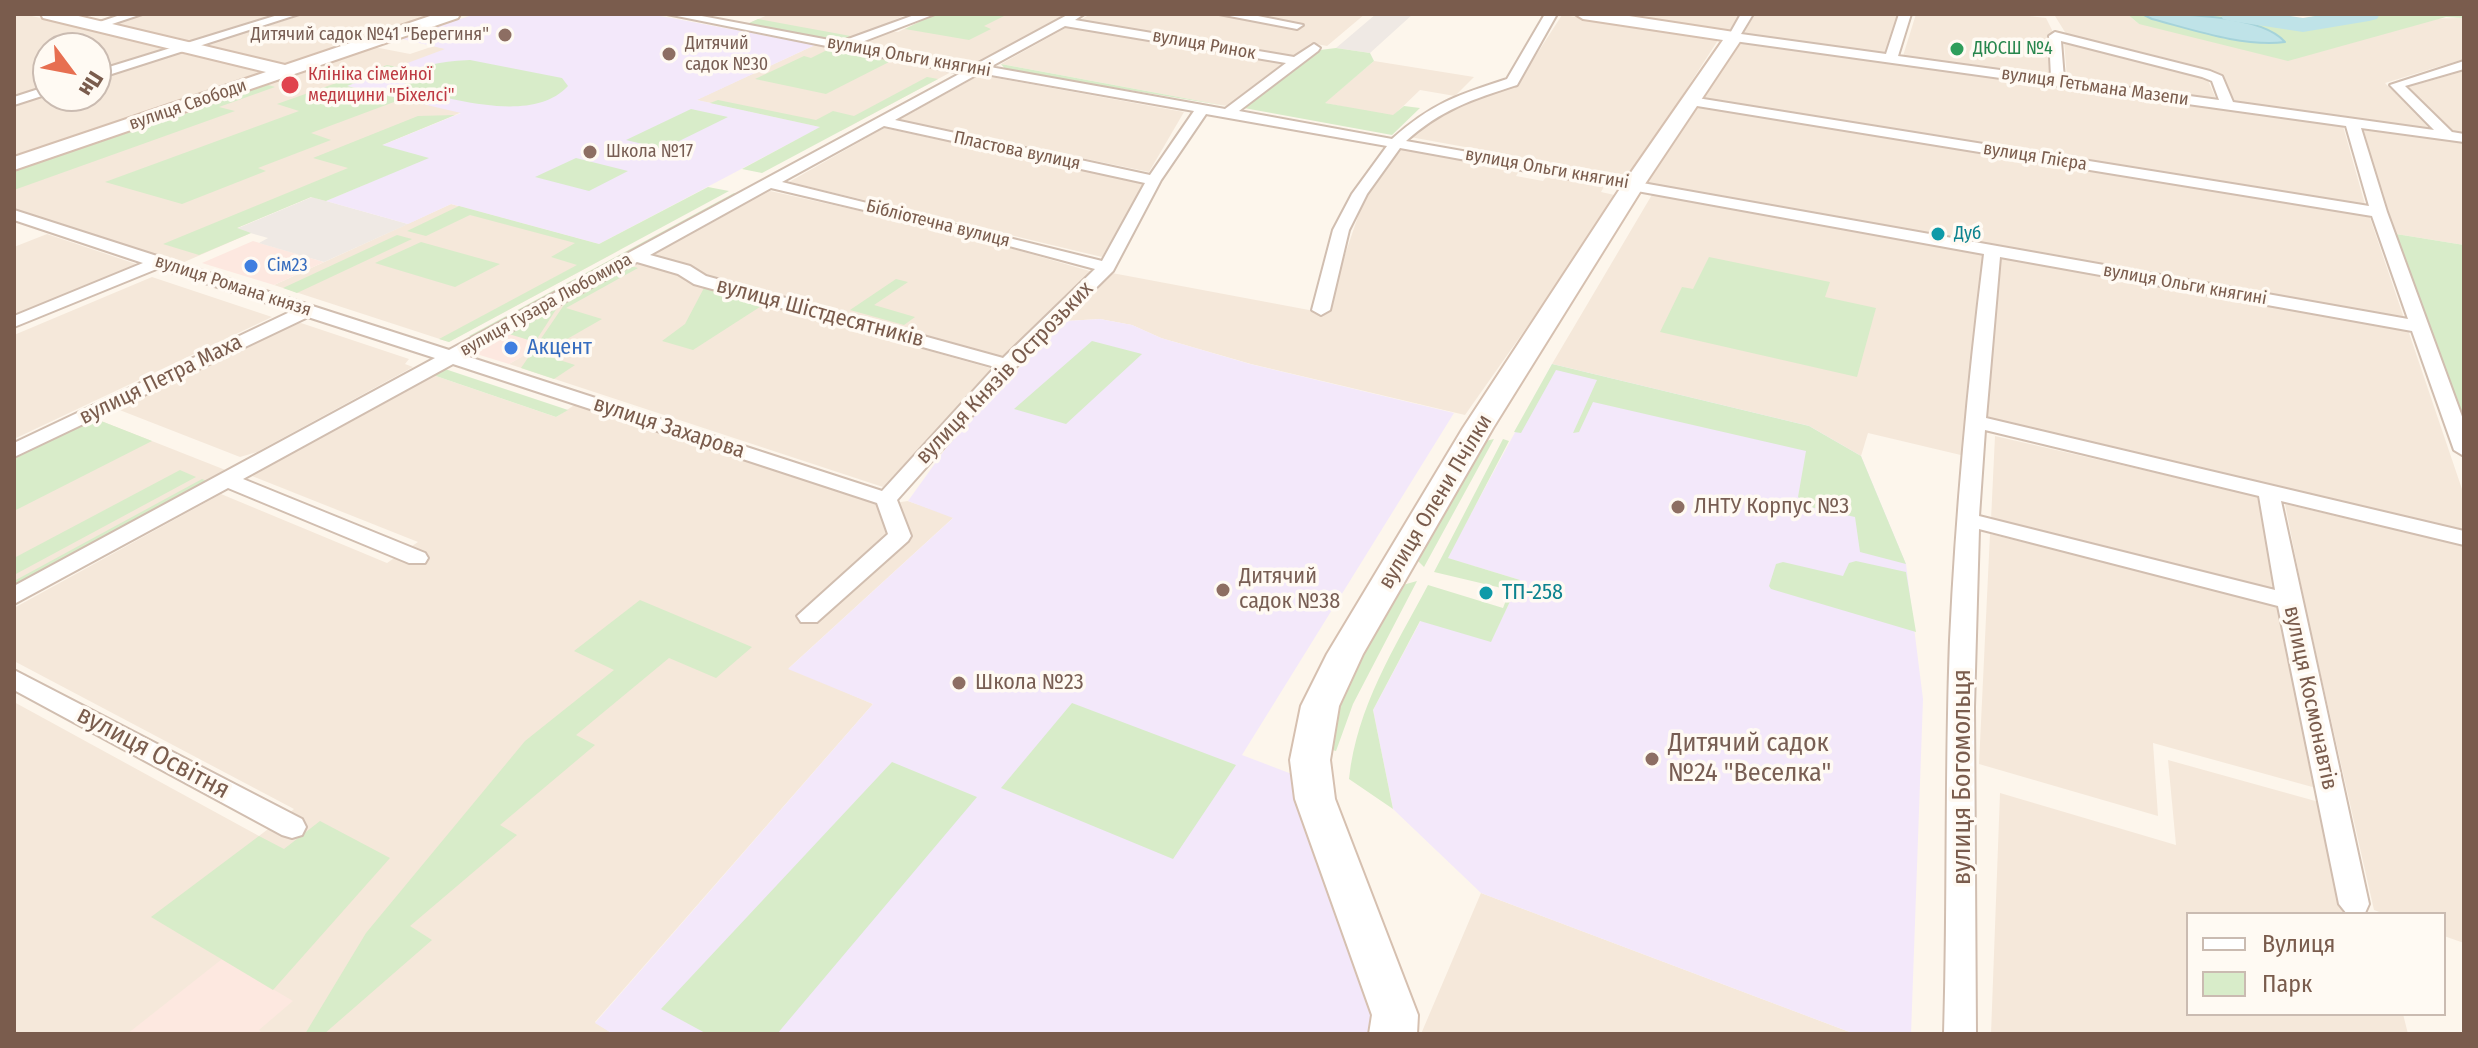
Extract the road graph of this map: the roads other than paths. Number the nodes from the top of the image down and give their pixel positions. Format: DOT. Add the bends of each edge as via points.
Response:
graph roads {
  1 [pos="49,14"];
  2 [pos="136,14"];
  3 [pos="293,14"];
  4 [pos="452,14"];
  5 [pos="673,14"];
  6 [pos="757,14"];
  7 [pos="929,14"];
  8 [pos="1225,14"];
  9 [pos="1551,14"];
  10 [pos="1583,14"];
  11 [pos="1905,14"];
  12 [pos="1071,18"];
  13 [pos="730,25"];
  14 [pos="1297,25"];
  15 [pos="1740,25"];
  16 [pos="94,26"];
  17 [pos="841,46"];
  18 [pos="185,48"];
  19 [pos="1314,48"];
  20 [pos="1891,58"];
  21 [pos="1297,61"];
  22 [pos="2464,65"];
  23 [pos="112,70"];
  24 [pos="286,71"];
  25 [pos="972,71"];
  26 [pos="2058,81"];
  27 [pos="1691,101"];
  28 [pos="2228,105"];
  29 [pos="1203,108"];
  30 [pos="1228,113"];
  31 [pos="881,121"];
  32 [pos="2352,122"];
  33 [pos="2447,135"];
  34 [pos="2464,138"];
  35 [pos="1397,142"];
  36 [pos="14,164"];
  37 [pos="1154,180"];
  38 [pos="768,183"];
  39 [pos="1634,184"];
  40 [pos="2379,212"];
  41 [pos="14,215"];
  42 [pos="1993,250"];
  43 [pos="634,256"];
  44 [pos="159,262"];
  45 [pos="1107,267"];
  46 [pos="308,310"];
  47 [pos="1321,310"];
  48 [pos="14,322"];
  49 [pos="2421,327"];
  50 [pos="452,356"];
  51 [pos="1007,365"];
  52 [pos="1977,422"];
  53 [pos="2464,450"];
  54 [pos="14,451"];
  55 [pos="226,480"];
  56 [pos="2269,492"];
  57 [pos="886,499"];
  58 [pos="1968,520"];
  59 [pos="2464,538"];
  60 [pos="417,558"];
  61 [pos="14,596"];
  62 [pos="2289,601"];
  63 [pos="809,616"];
  64 [pos="14,679"];
  65 [pos="292,827"];
  66 [pos="2354,904"];
  67 [pos="1393,1034"];
  68 [pos="1960,1034"];
  1 -- 16 [label="street"];
  2 -- 16 [label="street"];
  3 -- 18 [label="street"];
  4 -- 24 [label="street, вулиця Свободи"];
  5 -- 13 [label="street, вулиця Ольги княгині"];
  6 -- 13 [label="street"];
  7 -- 17 [label="street"];
  8 -- 14 [label="street, вулиця Ринок"];
  9 -- 35 [label="street" via="1512,82 1426,116"];
  10 -- 15 [label="street, вулиця Гетьмана Мазепи"];
  11 -- 20 [label="street"];
  12 -- 21 [label="street, вулиця Ринок"];
  12 -- 25 [label="street, вулиця Гузара Любомира"];
  13 -- 17 [label="street, вулиця Ольги княгині"];
  15 -- 20 [label="street, вулиця Гетьмана Мазепи"];
  15 -- 27 [label="street, вулиця Олени Пчілки"];
  16 -- 18 [label="street"];
  17 -- 25 [label="street, вулиця Ольги княгині"];
  18 -- 23 [label="street"];
  18 -- 24 [label="street"];
  19 -- 21 [label="street"];
  20 -- 26 [label="street, вулиця Гетьмана Мазепи"];
  21 -- 30 [label="street"];
  22 -- 33 [label="street" via="2396,85"];
  24 -- 36 [label="street, вулиця Свободи"];
  25 -- 29 [label="street, вулиця Ольги княгині"];
  25 -- 31 [label="street, вулиця Гузара Любомира"];
  26 -- 28 [label="street, вулиця Гетьмана Мазепи"];
  26 -- 28 [label="street" via="2055,36 2206,74 2217,79"];
  27 -- 39 [label="street, вулиця Олени Пчілки"];
  27 -- 40 [label="street, вулиця Глієра"];
  28 -- 32 [label="street, вулиця Гетьмана Мазепи"];
  29 -- 30 [label="street, вулиця Ольги княгині"];
  29 -- 37 [label="street, вулиця Князів Острозьких"];
  30 -- 35 [label="street, вулиця Ольги княгині"];
  31 -- 37 [label="street, Пластова вулиця"];
  31 -- 38 [label="street, вулиця Гузара Любомира"];
  32 -- 33 [label="street, вулиця Гетьмана Мазепи"];
  32 -- 40 [label="street"];
  33 -- 34 [label="street, вулиця Гетьмана Мазепи"];
  35 -- 39 [label="street, вулиця Ольги княгині"];
  35 -- 47 [label="street" via="1341,230"];
  37 -- 45 [label="street, вулиця Князів Острозьких"];
  38 -- 43 [label="street, вулиця Гузара Любомира"];
  38 -- 45 [label="street, Бібліотечна вулиця"];
  39 -- 42 [label="street, вулиця Ольги княгині"];
  39 -- 67 [label="street, вулиця Олени Пчілки" via="1478,428 1320,706 1310,760 1315,799 1395,1015"];
  40 -- 49 [label="street"];
  41 -- 44 [label="street, вулиця Романа князя"];
  42 -- 49 [label="street, вулиця Ольги княгині"];
  42 -- 52 [label="street, вулиця Богомольця"];
  43 -- 50 [label="street, вулиця Гузара Любомира"];
  43 -- 51 [label="street, вулиця Шістдесятників" via="700,280"];
  44 -- 46 [label="street, вулиця Романа князя"];
  44 -- 48 [label="street"];
  45 -- 51 [label="street, вулиця Князів Острозьких"];
  46 -- 50 [label="street, вулиця Романа князя"];
  46 -- 54 [label="street, вулиця Петра Маха"];
  49 -- 53 [label="street"];
  50 -- 55 [label="street, вулиця Гузара Любомира"];
  50 -- 57 [label="street, вулиця Захарова"];
  51 -- 57 [label="street, вулиця Князів Острозьких"];
  52 -- 56 [label="street"];
  52 -- 58 [label="street, вулиця Богомольця"];
  55 -- 60 [label="street"];
  55 -- 61 [label="street, вулиця Гузара Любомира"];
  56 -- 59 [label="street"];
  56 -- 62 [label="street, вулиця Космонавтів"];
  57 -- 63 [label="street" via="900,536"];
  58 -- 62 [label="street"];
  58 -- 68 [label="street, вулиця Богомольця"];
  62 -- 66 [label="street, вулиця Космонавтів"];
  64 -- 65 [label="street, вулиця Освітня"];
}
